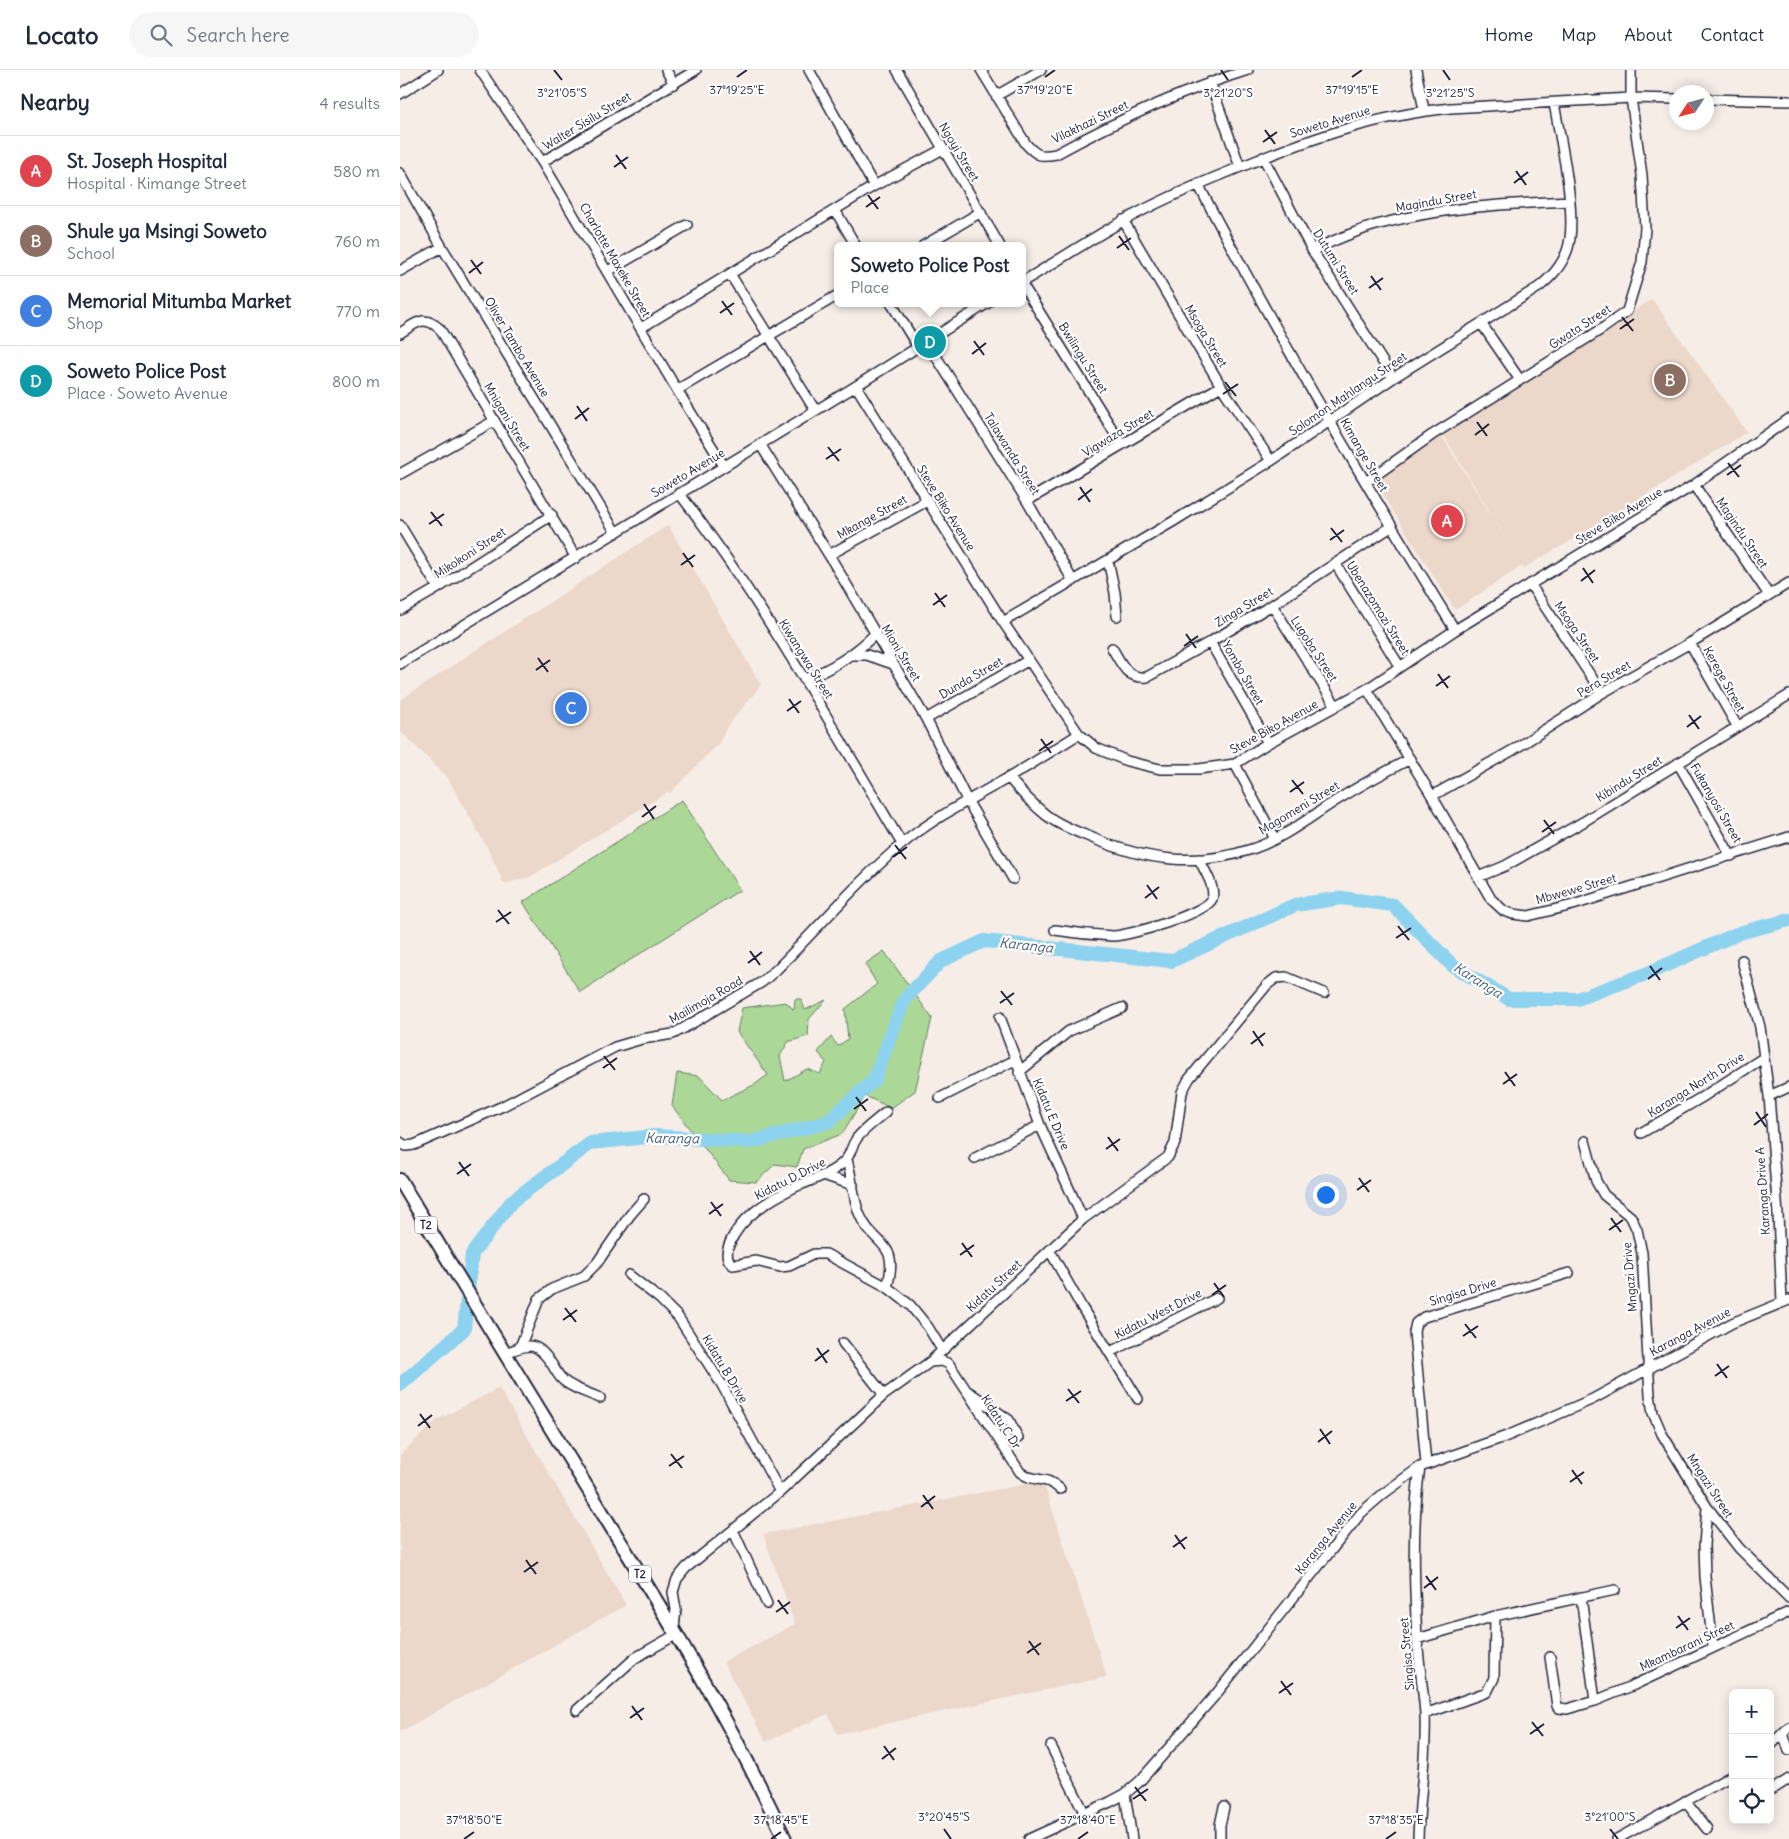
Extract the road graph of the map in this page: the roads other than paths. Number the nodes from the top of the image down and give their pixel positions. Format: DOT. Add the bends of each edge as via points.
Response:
graph roads {
  1 [pos="438,70"];
  2 [pos="480,70"];
  3 [pos="666,70"];
  4 [pos="696,70"];
  5 [pos="809,70"];
  6 [pos="897,70"];
  7 [pos="981,70"];
  8 [pos="1041,70"];
  9 [pos="1248,70"];
  10 [pos="1416,70"];
  11 [pos="1632,70"];
  12 [pos="1210,82"];
  13 [pos="674,84"];
  14 [pos="400,94"];
  15 [pos="996,96"];
  16 [pos="1631,98"];
  17 [pos="1669,99"];
  18 [pos="1714,99"];
  19 [pos="1789,100"];
  20 [pos="1554,103"];
  21 [pos="1424,110"];
  22 [pos="943,149"];
  23 [pos="1263,157"];
  24 [pos="542,162"];
  25 [pos="1240,167"];
  26 [pos="400,173"];
  27 [pos="1198,184"];
  28 [pos="874,186"];
  29 [pos="1570,201"];
  30 [pos="835,210"];
  31 [pos="981,212"];
  32 [pos="1124,220"];
  33 [pos="687,225"];
  34 [pos="854,242"];
  35 [pos="930,242"];
  36 [pos="998,242"];
  37 [pos="442,247"];
  38 [pos="1312,250"];
  39 [pos="400,271"];
  40 [pos="608,271"];
  41 [pos="730,274"];
  42 [pos="1026,281"];
  43 [pos="1026,289"];
  44 [pos="834,297"];
  45 [pos="893,307"];
  46 [pos="982,307"];
  47 [pos="1481,323"];
  48 [pos="641,328"];
  49 [pos="400,333"];
  50 [pos="767,336"];
  51 [pos="927,342"];
  52 [pos="918,347"];
  53 [pos="1393,378"];
  54 [pos="1520,380"];
  55 [pos="856,386"];
  56 [pos="1221,386"];
  57 [pos="677,390"];
  58 [pos="815,410"];
  59 [pos="1789,419"];
  60 [pos="1330,420"];
  61 [pos="494,421"];
  62 [pos="760,444"];
  63 [pos="1122,445"];
  64 [pos="1271,461"];
  65 [pos="724,466"];
  66 [pos="400,474"];
  67 [pos="1366,482"];
  68 [pos="1694,485"];
  69 [pos="679,493"];
  70 [pos="927,501"];
  71 [pos="1027,501"];
  72 [pos="552,515"];
  73 [pos="400,525"];
  74 [pos="1391,526"];
  75 [pos="616,533"];
  76 [pos="829,555"];
  77 [pos="576,558"];
  78 [pos="1108,560"];
  79 [pos="1335,563"];
  80 [pos="1073,581"];
  81 [pos="1789,582"];
  82 [pos="1530,584"];
  83 [pos="438,588"];
  84 [pos="1769,594"];
  85 [pos="1272,605"];
  86 [pos="400,610"];
  87 [pos="1118,616"];
  88 [pos="1003,622"];
  89 [pos="1456,630"];
  90 [pos="875,634"];
  91 [pos="1210,642"];
  92 [pos="1690,643"];
  93 [pos="1112,648"];
  94 [pos="852,655"];
  95 [pos="1029,660"];
  96 [pos="400,664"];
  97 [pos="894,664"];
  98 [pos="1400,667"];
  99 [pos="805,679"];
  100 [pos="1367,689"];
  101 [pos="1602,693"];
  102 [pos="1789,695"];
  103 [pos="1336,706"];
  104 [pos="926,719"];
  105 [pos="1737,726"];
  106 [pos="1079,734"];
  107 [pos="1268,743"];
  108 [pos="1410,759"];
  109 [pos="1678,763"];
  110 [pos="1235,764"];
  111 [pos="1009,778"];
  112 [pos="1432,796"];
  113 [pos="967,800"];
  114 [pos="1789,837"];
  115 [pos="1275,839"];
  116 [pos="902,844"];
  117 [pos="1731,856"];
  118 [pos="1199,859"];
  119 [pos="1478,877"];
  120 [pos="1013,879"];
  121 [pos="1055,930"];
  122 [pos="1742,960"];
  123 [pos="1324,992"];
  124 [pos="1122,1008"];
  125 [pos="1000,1017"];
  126 [pos="1763,1058"];
  127 [pos="1015,1060"];
  128 [pos="1019,1072"];
  129 [pos="1789,1087"];
  130 [pos="1769,1096"];
  131 [pos="940,1098"];
  132 [pos="886,1112"];
  133 [pos="1040,1125"];
  134 [pos="1641,1133"];
  135 [pos="1585,1141"];
  136 [pos="400,1142"];
  137 [pos="975,1158"];
  138 [pos="847,1160"];
  139 [pos="826,1176"];
  140 [pos="400,1180"];
  141 [pos="853,1184"];
  142 [pos="644,1199"];
  143 [pos="1083,1219"];
  144 [pos="1050,1251"];
  145 [pos="1569,1273"];
  146 [pos="629,1275"];
  147 [pos="887,1287"];
  148 [pos="1217,1298"];
  149 [pos="1786,1301"];
  150 [pos="843,1343"];
  151 [pos="520,1347"];
  152 [pos="942,1350"];
  153 [pos="1110,1352"];
  154 [pos="505,1353"];
  155 [pos="930,1362"];
  156 [pos="1650,1368"];
  157 [pos="966,1391"];
  158 [pos="884,1395"];
  159 [pos="600,1398"];
  160 [pos="1138,1399"];
  161 [pos="1018,1438"];
  162 [pos="1423,1466"];
  163 [pos="1060,1489"];
  164 [pos="780,1492"];
  165 [pos="1708,1507"];
  166 [pos="733,1530"];
  167 [pos="1615,1590"];
  168 [pos="1581,1597"];
  169 [pos="1789,1598"];
  170 [pos="767,1604"];
  171 [pos="1789,1612"];
  172 [pos="1495,1616"];
  173 [pos="675,1631"];
  174 [pos="1418,1639"];
  175 [pos="1713,1647"];
  176 [pos="1550,1657"];
  177 [pos="1595,1701"];
  178 [pos="578,1710"];
  179 [pos="1425,1714"];
  180 [pos="1786,1731"];
  181 [pos="1774,1742"];
  182 [pos="1051,1746"];
  183 [pos="1789,1750"];
  184 [pos="1729,1777"];
  185 [pos="1789,1779"];
  186 [pos="1774,1788"];
  187 [pos="1125,1794"];
  188 [pos="1685,1801"];
  189 [pos="1224,1807"];
  190 [pos="1085,1814"];
  191 [pos="1707,1829"];
  192 [pos="785,1839"];
  193 [pos="1029,1839"];
  194 [pos="1132,1839"];
  195 [pos="1220,1839"];
  196 [pos="1418,1839"];
  197 [pos="1617,1839"];
  1 -- 14 [label="street"];
  2 -- 24 [label="street, Charlotte Maxeke Street"];
  3 -- 13 [label="street"];
  4 -- 13 [label="street, Walter Sisilu Street"];
  5 -- 28 [label="street"];
  6 -- 22 [label="street, Ngoyi Street"];
  7 -- 15 [label="street, Vilakhazi Street"];
  8 -- 15 [label="street"];
  9 -- 12 [label="street, Vilakhazi Street"];
  10 -- 21 [label="street"];
  11 -- 16 [label="street, Gwata Street"];
  12 -- 15 [label="street, Vilakhazi Street" via="1155,104 1056,154 1044,156 1026,144"];
  12 -- 25 [label="street"];
  13 -- 24 [label="street, Walter Sisilu Street"];
  16 -- 17 [label="street, Soweto Avenue"];
  16 -- 20 [label="street, Soweto Avenue"];
  16 -- 54 [label="street, Gwata Street" via="1646,228 1642,262 1627,311"];
  18 -- 19 [label="street"];
  20 -- 21 [label="street, Soweto Avenue"];
  20 -- 29 [label="street, Solomon Mahlangu Street"];
  21 -- 23 [label="street, Soweto Avenue" via="1348,128"];
  22 -- 28 [label="street"];
  22 -- 31 [label="street, Ngoyi Street"];
  23 -- 25 [label="street, Soweto Avenue"];
  23 -- 38 [label="street, Dutumi Street"];
  24 -- 40 [label="street, Charlotte Maxeke Street"];
  25 -- 27 [label="street, Soweto Avenue"];
  26 -- 37 [label="street, Oliver Tambo Avenue"];
  27 -- 32 [label="street, Soweto Avenue"];
  27 -- 60 [label="street, Kimange Street" via="1262,304"];
  28 -- 30 [label="street"];
  29 -- 38 [label="street, Magindu Street" via="1479,205 1410,216 1378,224"];
  29 -- 47 [label="street, Solomon Mahlangu Street" via="1568,250 1555,273 1539,287"];
  30 -- 34 [label="street"];
  30 -- 41 [label="street"];
  31 -- 35 [label="street"];
  31 -- 36 [label="street, Ngoyi Street"];
  32 -- 42 [label="street, Soweto Avenue"];
  32 -- 56 [label="street, Msoga Street"];
  33 -- 40 [label="street"];
  37 -- 39 [label="street"];
  37 -- 75 [label="street, Oliver Tambo Avenue"];
  38 -- 53 [label="street, Dutumi Street"];
  40 -- 48 [label="street, Charlotte Maxeke Street"];
  41 -- 48 [label="street"];
  41 -- 50 [label="street"];
  43 -- 63 [label="street, Bwilingu Street"];
  44 -- 50 [label="street"];
  45 -- 52 [label="street"];
  46 -- 51 [label="street, Soweto Avenue"];
  47 -- 53 [label="street, Solomon Mahlangu Street"];
  47 -- 54 [label="street"];
  48 -- 57 [label="street, Charlotte Maxeke Street"];
  49 -- 61 [label="street, Mnigani Street" via="423,320 431,321 440,329"];
  50 -- 57 [label="street"];
  50 -- 58 [label="street"];
  51 -- 52 [label="street, Soweto Avenue"];
  51 -- 71 [label="street, Talawanda Street"];
  52 -- 55 [label="street, Soweto Avenue"];
  53 -- 60 [label="street, Solomon Mahlangu Street"];
  54 -- 67 [label="street, Gwata Street" via="1412,448"];
  55 -- 58 [label="street, Soweto Avenue"];
  55 -- 70 [label="street, Steve Biko Avenue"];
  56 -- 63 [label="street, Vigwaza Street"];
  56 -- 64 [label="street, Msoga Street"];
  57 -- 65 [label="street, Charlotte Maxeke Street"];
  58 -- 62 [label="street, Soweto Avenue"];
  59 -- 68 [label="street, Steve Biko Avenue"];
  60 -- 64 [label="street, Solomon Mahlangu Street"];
  60 -- 67 [label="street, Kimange Street"];
  61 -- 66 [label="street"];
  61 -- 72 [label="street, Mnigani Street"];
  62 -- 65 [label="street, Soweto Avenue"];
  62 -- 76 [label="street, Mioni Street"];
  63 -- 71 [label="street, Vigwaza Street"];
  64 -- 78 [label="street, Solomon Mahlangu Street"];
  65 -- 69 [label="street, Soweto Avenue"];
  67 -- 74 [label="street, Kimange Street"];
  68 -- 82 [label="street, Steve Biko Avenue"];
  68 -- 84 [label="street, Magindu Street"];
  69 -- 75 [label="street, Soweto Avenue"];
  69 -- 99 [label="street, Kiwangwa Street" via="731,563"];
  70 -- 76 [label="street, Mkange Street"];
  70 -- 88 [label="street, Steve Biko Avenue"];
  71 -- 80 [label="street, Talawanda Street"];
  72 -- 77 [label="street, Mnigani Street"];
  72 -- 83 [label="street, Mikokoni Street"];
  73 -- 83 [label="street"];
  74 -- 79 [label="street, Zinga Street"];
  74 -- 89 [label="street, Kimange Street"];
  75 -- 77 [label="street, Soweto Avenue"];
  76 -- 90 [label="street, Mioni Street"];
  77 -- 96 [label="street, Soweto Avenue"];
  78 -- 80 [label="street, Solomon Mahlangu Street"];
  78 -- 87 [label="street"];
  79 -- 85 [label="street, Zinga Street"];
  79 -- 98 [label="street, Ubenazomozi Street"];
  80 -- 88 [label="street, Solomon Mahlangu Street"];
  81 -- 84 [label="street, Pera Street"];
  82 -- 89 [label="street, Steve Biko Avenue"];
  82 -- 101 [label="street, Msoga Street"];
  83 -- 86 [label="street, Mikokoni Street"];
  84 -- 92 [label="street, Pera Street"];
  85 -- 91 [label="street, Zinga Street"];
  85 -- 103 [label="street, Lugoba Street"];
  88 -- 95 [label="street, Steve Biko Avenue"];
  89 -- 98 [label="street, Steve Biko Avenue"];
  90 -- 94 [label="street"];
  90 -- 97 [label="street, Mioni Street"];
  91 -- 93 [label="street, Zinga Street" via="1147,677 1132,676"];
  91 -- 107 [label="street, Yombo Street"];
  92 -- 101 [label="street, Pera Street"];
  92 -- 105 [label="street, Kerege Street"];
  94 -- 97 [label="street" via="867,655"];
  94 -- 99 [label="street"];
  95 -- 104 [label="street, Dunda Street"];
  95 -- 106 [label="street, Steve Biko Avenue"];
  97 -- 104 [label="street, Mioni Street"];
  98 -- 100 [label="street, Steve Biko Avenue"];
  99 -- 116 [label="street, Kiwangwa Street"];
  100 -- 103 [label="street, Steve Biko Avenue"];
  100 -- 108 [label="street, Mbwewe Street"];
  101 -- 112 [label="street, Pera Street" via="1514,750"];
  102 -- 105 [label="street, Kibindu Street"];
  103 -- 107 [label="street, Steve Biko Avenue"];
  104 -- 113 [label="street, Mioni Street"];
  105 -- 109 [label="street, Kibindu Street"];
  106 -- 110 [label="street, Steve Biko Avenue" via="1096,748 1127,761 1160,769 1200,769"];
  106 -- 111 [label="street, Mailimoja Road"];
  107 -- 110 [label="street, Steve Biko Avenue"];
  108 -- 112 [label="street, Mbwewe Street"];
  108 -- 115 [label="street, Magomeni Street"];
  109 -- 117 [label="street, Fukanyosi Street"];
  109 -- 119 [label="street, Kibindu Street" via="1505,866"];
  110 -- 115 [label="street"];
  111 -- 113 [label="street, Mailimoja Road"];
  111 -- 118 [label="street, Magomeni Street" via="1046,815 1078,832 1149,857"];
  112 -- 119 [label="street, Mbwewe Street"];
  113 -- 116 [label="street, Mailimoja Road"];
  113 -- 120 [label="street, Mioni Street"];
  114 -- 117 [label="street, Mbwewe Street"];
  115 -- 118 [label="street, Magomeni Street" via="1253,849"];
  116 -- 136 [label="street, Mailimoja Road" via="762,982 673,1034 615,1047 504,1106 414,1145 406,1146"];
  117 -- 119 [label="street, Mbwewe Street" via="1528,916 1504,910 1492,899"];
  118 -- 121 [label="street" via="1213,893 1206,906 1194,912 1113,936"];
  122 -- 126 [label="street, Karanga Drive A" via="1760,1027"];
  123 -- 143 [label="street, Kidatu Street" via="1286,978 1276,978 1267,986 1188,1078 1182,1092 1175,1143 1168,1157"];
  124 -- 128 [label="street" via="1070,1031"];
  125 -- 127 [label="street, Kidatu E Drive"];
  126 -- 130 [label="street, Karanga Drive A"];
  126 -- 134 [label="street, Karanga North Drive"];
  127 -- 128 [label="street, Kidatu E Drive"];
  127 -- 131 [label="street"];
  128 -- 133 [label="street, Kidatu E Drive"];
  129 -- 130 [label="street"];
  130 -- 149 [label="street, Karanga Drive A"];
  132 -- 138 [label="street, Kidatu D Drive" via="857,1138"];
  133 -- 137 [label="street"];
  133 -- 143 [label="street, Kidatu E Drive"];
  135 -- 156 [label="street, Mngazi Drive" via="1596,1181 1604,1195 1631,1217 1637,1230 1642,1254"];
  138 -- 139 [label="street, Kidatu D Drive"];
  138 -- 141 [label="street"];
  139 -- 141 [label="street"];
  139 -- 147 [label="street, Kidatu D Drive" via="798,1186 757,1209 731,1239 727,1258 734,1265 756,1261 780,1267 814,1254 826,1254"];
  140 -- 154 [label="highway, T2"];
  141 -- 147 [label="street" via="860,1214 891,1259 892,1270"];
  142 -- 151 [label="street" via="584,1276 552,1289 539,1299"];
  143 -- 144 [label="street, Kidatu Street"];
  144 -- 152 [label="street, Kidatu Street"];
  144 -- 153 [label="street"];
  145 -- 162 [label="street, Singisa Drive" via="1424,1317 1416,1323"];
  146 -- 164 [label="street, Kidatu B Drive" via="678,1318 722,1385"];
  147 -- 152 [label="street, Kidatu D Drive" via="918,1314"];
  148 -- 153 [label="street, Kidatu West Drive"];
  149 -- 156 [label="street, Karanga Avenue" via="1732,1323"];
  150 -- 158 [label="street"];
  151 -- 154 [label="street"];
  151 -- 159 [label="street" via="537,1347 565,1382"];
  152 -- 155 [label="street, Kidatu Street"];
  153 -- 160 [label="street"];
  154 -- 173 [label="highway, T2"];
  155 -- 157 [label="street, Kidatu C Dr" via="948,1364"];
  155 -- 158 [label="street, Kidatu Street"];
  156 -- 162 [label="street, Karanga Avenue" via="1554,1416"];
  156 -- 165 [label="street, Mngazi Street" via="1653,1413 1662,1434"];
  157 -- 161 [label="street" via="1009,1420"];
  157 -- 163 [label="street, Kidatu C Dr" via="1020,1472 1027,1477 1048,1480"];
  158 -- 164 [label="street, Kidatu Street"];
  162 -- 174 [label="street, Singisa Street" via="1416,1494"];
  162 -- 187 [label="street, Karanga Avenue" via="1361,1513 1217,1693"];
  164 -- 166 [label="street, Kidatu Street"];
  165 -- 169 [label="street, Mngazi Street" via="1739,1548"];
  165 -- 175 [label="street" via="1705,1577"];
  166 -- 170 [label="street"];
  166 -- 173 [label="street, Kidatu Street" via="677,1579 673,1592"];
  167 -- 168 [label="street"];
  168 -- 172 [label="street"];
  168 -- 177 [label="street"];
  171 -- 175 [label="street, Mkambarani Street"];
  172 -- 174 [label="street"];
  172 -- 179 [label="street" via="1494,1678 1487,1692"];
  173 -- 178 [label="street" via="635,1658"];
  173 -- 192 [label="highway, T2"];
  174 -- 179 [label="street, Singisa Street"];
  175 -- 177 [label="street, Mkambarani Street"];
  176 -- 177 [label="street, Mkambarani Street" via="1559,1708 1574,1708"];
  179 -- 196 [label="street, Singisa Street"];
  180 -- 181 [label="street"];
  180 -- 183 [label="street"];
  182 -- 190 [label="street"];
  184 -- 188 [label="street"];
  185 -- 186 [label="street"];
  187 -- 190 [label="street, Karanga Avenue"];
  187 -- 194 [label="street"];
  188 -- 191 [label="street"];
  188 -- 197 [label="street"];
  189 -- 195 [label="street"];
  190 -- 193 [label="street, Karanga Avenue"];
}
